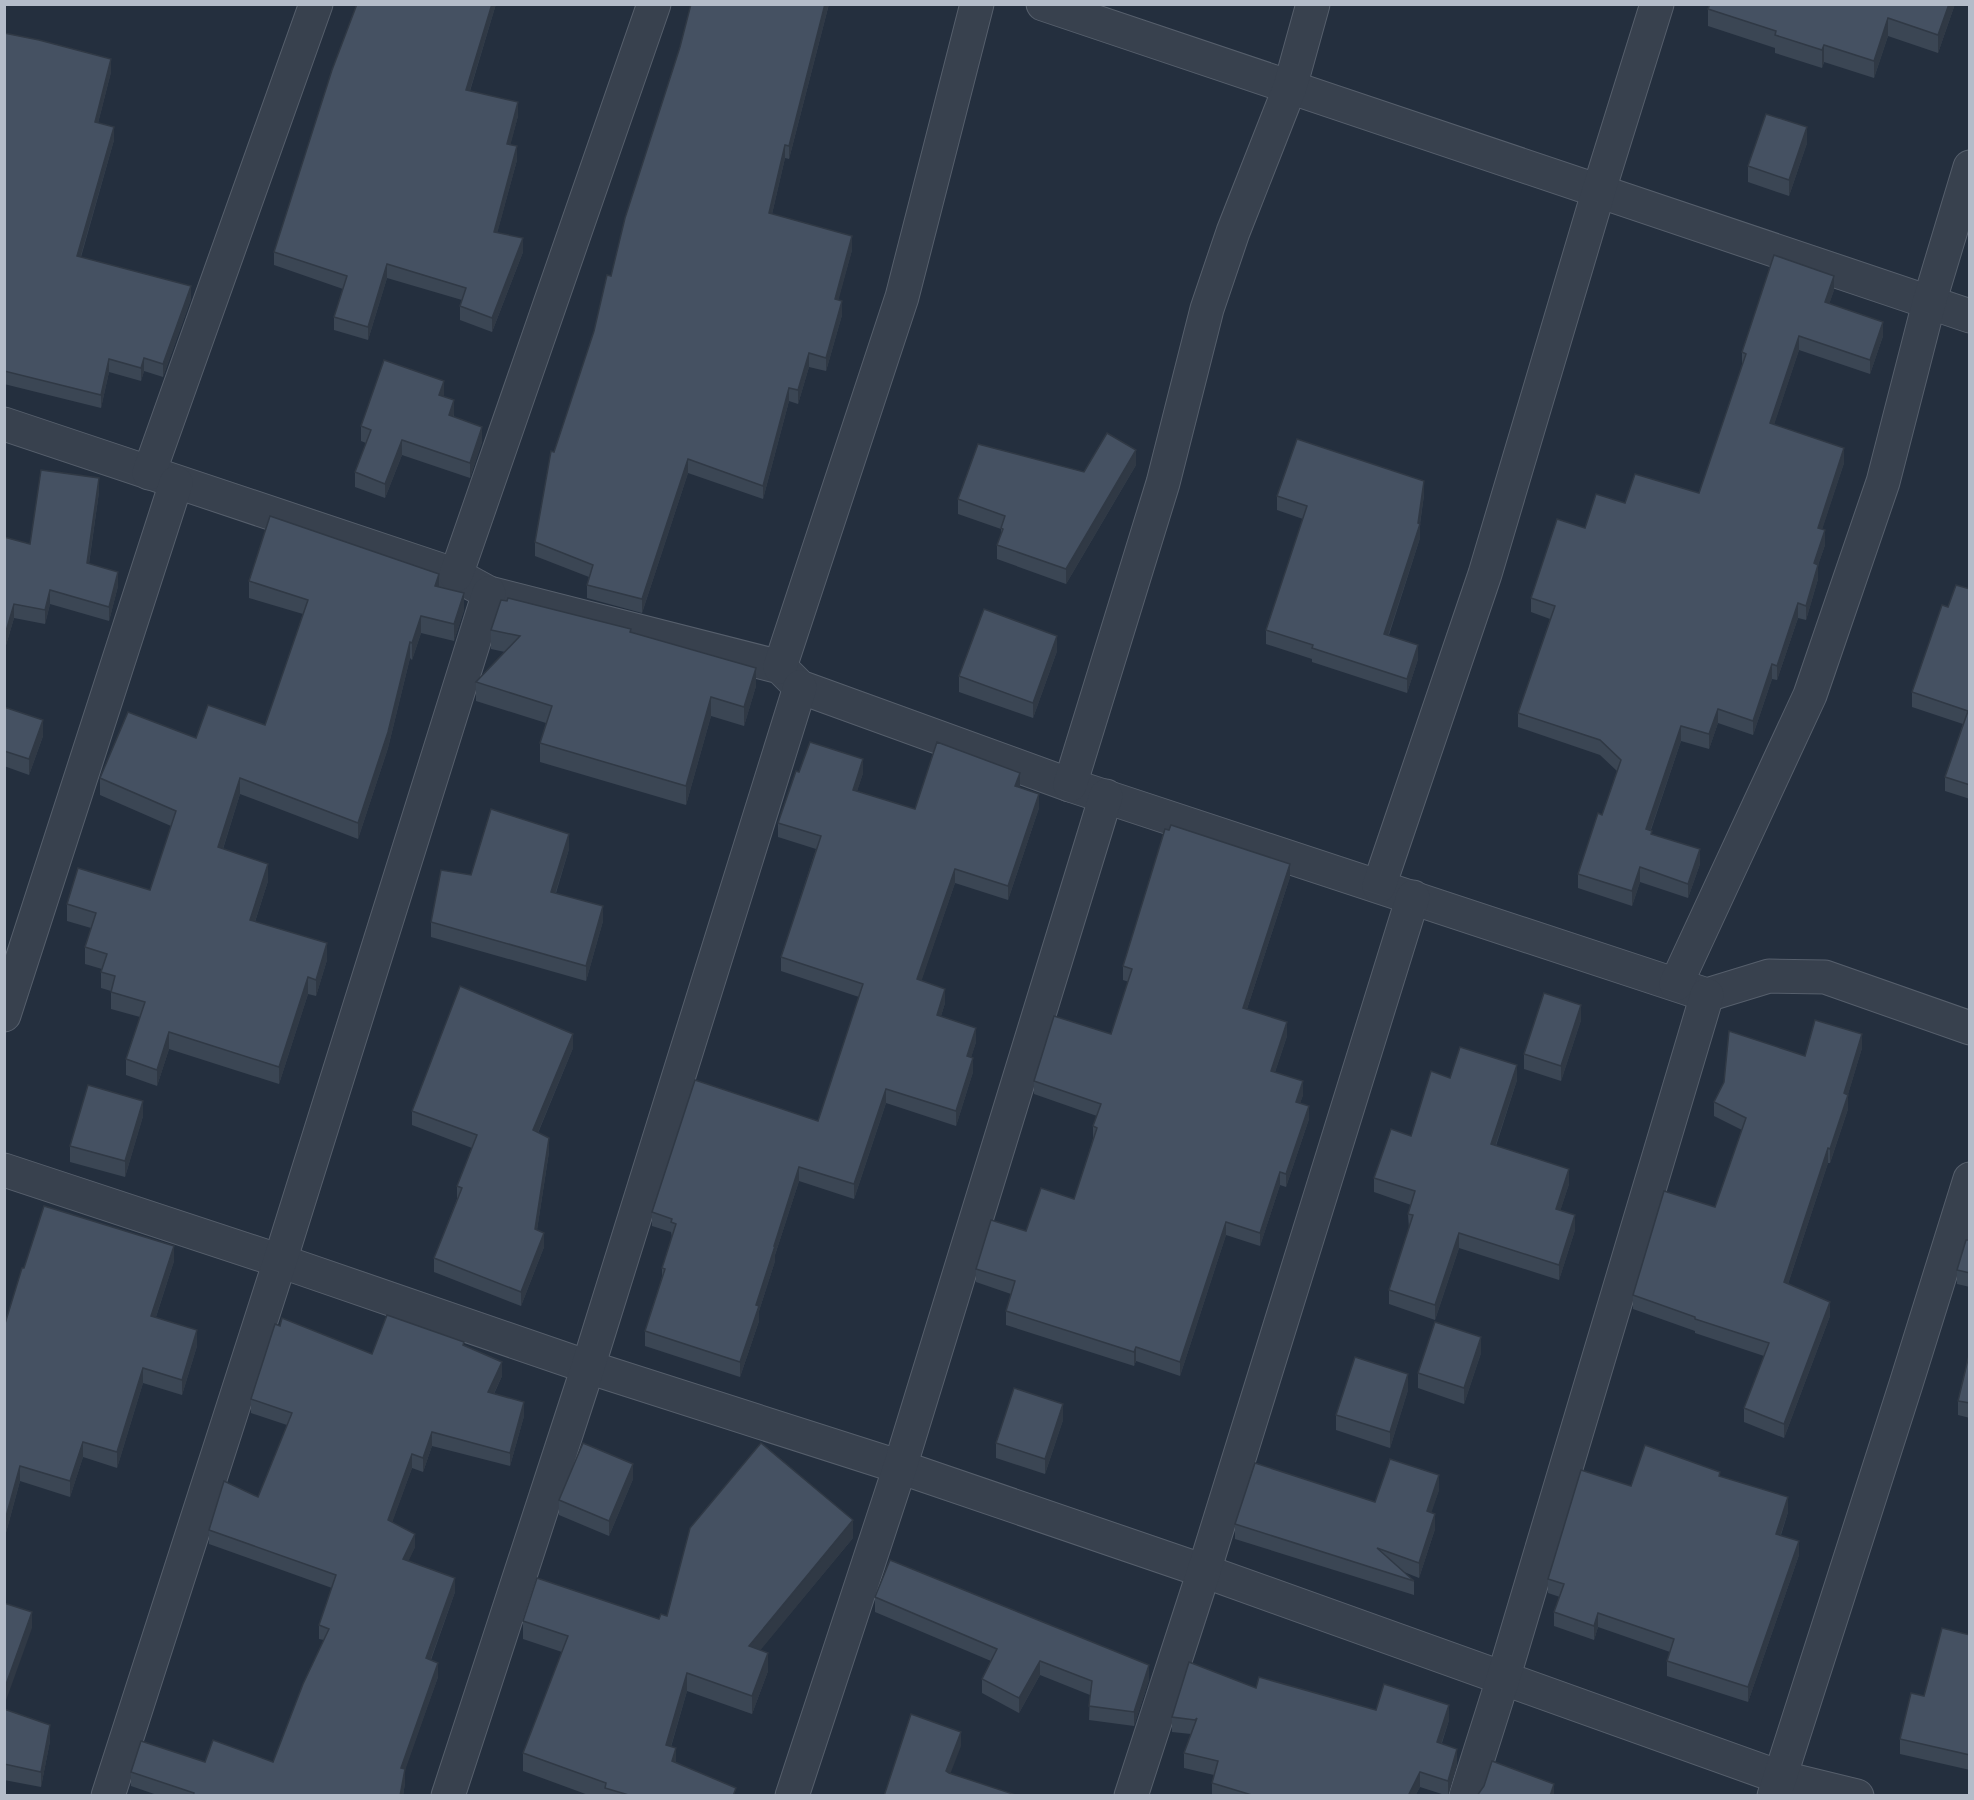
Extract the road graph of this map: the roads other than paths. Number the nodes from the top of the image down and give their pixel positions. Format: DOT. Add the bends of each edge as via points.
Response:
graph roads {
  1 [pos="316,4"];
  2 [pos="654,4"];
  3 [pos="977,4"];
  4 [pos="1043,4"];
  5 [pos="1313,4"];
  6 [pos="1656,4"];
  7 [pos="1290,87"];
  8 [pos="1970,167"];
  9 [pos="1599,190"];
  10 [pos="1929,303"];
  11 [pos="1970,316"];
  12 [pos="4,424"];
  13 [pos="163,478"];
  14 [pos="456,575"];
  15 [pos="489,593"];
  16 [pos="790,677"];
  17 [pos="1070,785"];
  18 [pos="1106,796"];
  19 [pos="1379,886"];
  20 [pos="1413,897"];
  21 [pos="1676,984"];
  22 [pos="1707,995"];
  23 [pos="4,1015"];
  24 [pos="1970,1028"];
  25 [pos="4,1170"];
  26 [pos="1970,1179"];
  27 [pos="280,1262"];
  28 [pos="588,1367"];
  29 [pos="900,1467"];
  30 [pos="1204,1571"];
  31 [pos="1503,1679"];
  32 [pos="1776,1786"];
  33 [pos="108,1796"];
  34 [pos="448,1796"];
  35 [pos="792,1796"];
  36 [pos="1131,1796"];
  37 [pos="1466,1796"];
  38 [pos="1857,1796"];
  1 -- 13 [label="street"];
  2 -- 14 [label="street"];
  3 -- 16 [label="street" via="902,297"];
  4 -- 7 [label="street"];
  5 -- 7 [label="street"];
  6 -- 9 [label="street"];
  7 -- 9 [label="street"];
  7 -- 17 [label="street" via="1207,309 1163,483"];
  8 -- 10 [label="street"];
  9 -- 10 [label="street"];
  9 -- 19 [label="street" via="1485,574"];
  10 -- 11 [label="street"];
  10 -- 21 [label="street" via="1883,482 1810,695"];
  12 -- 13 [label="street"];
  13 -- 14 [label="street"];
  13 -- 23 [label="street"];
  14 -- 15 [label="street"];
  15 -- 16 [label="street"];
  15 -- 27 [label="street"];
  16 -- 17 [label="street"];
  16 -- 28 [label="street"];
  17 -- 18 [label="street"];
  18 -- 19 [label="street"];
  18 -- 29 [label="street"];
  19 -- 20 [label="street"];
  20 -- 21 [label="street"];
  20 -- 30 [label="street"];
  21 -- 22 [label="street"];
  22 -- 24 [label="street" via="1769,976 1825,977"];
  22 -- 31 [label="street"];
  25 -- 27 [label="street"];
  26 -- 32 [label="street"];
  27 -- 28 [label="street"];
  27 -- 33 [label="street"];
  28 -- 29 [label="street"];
  28 -- 34 [label="street"];
  29 -- 30 [label="street"];
  29 -- 35 [label="street"];
  30 -- 31 [label="street"];
  30 -- 36 [label="street"];
  31 -- 32 [label="street"];
  31 -- 37 [label="street"];
  32 -- 38 [label="street"];
}
